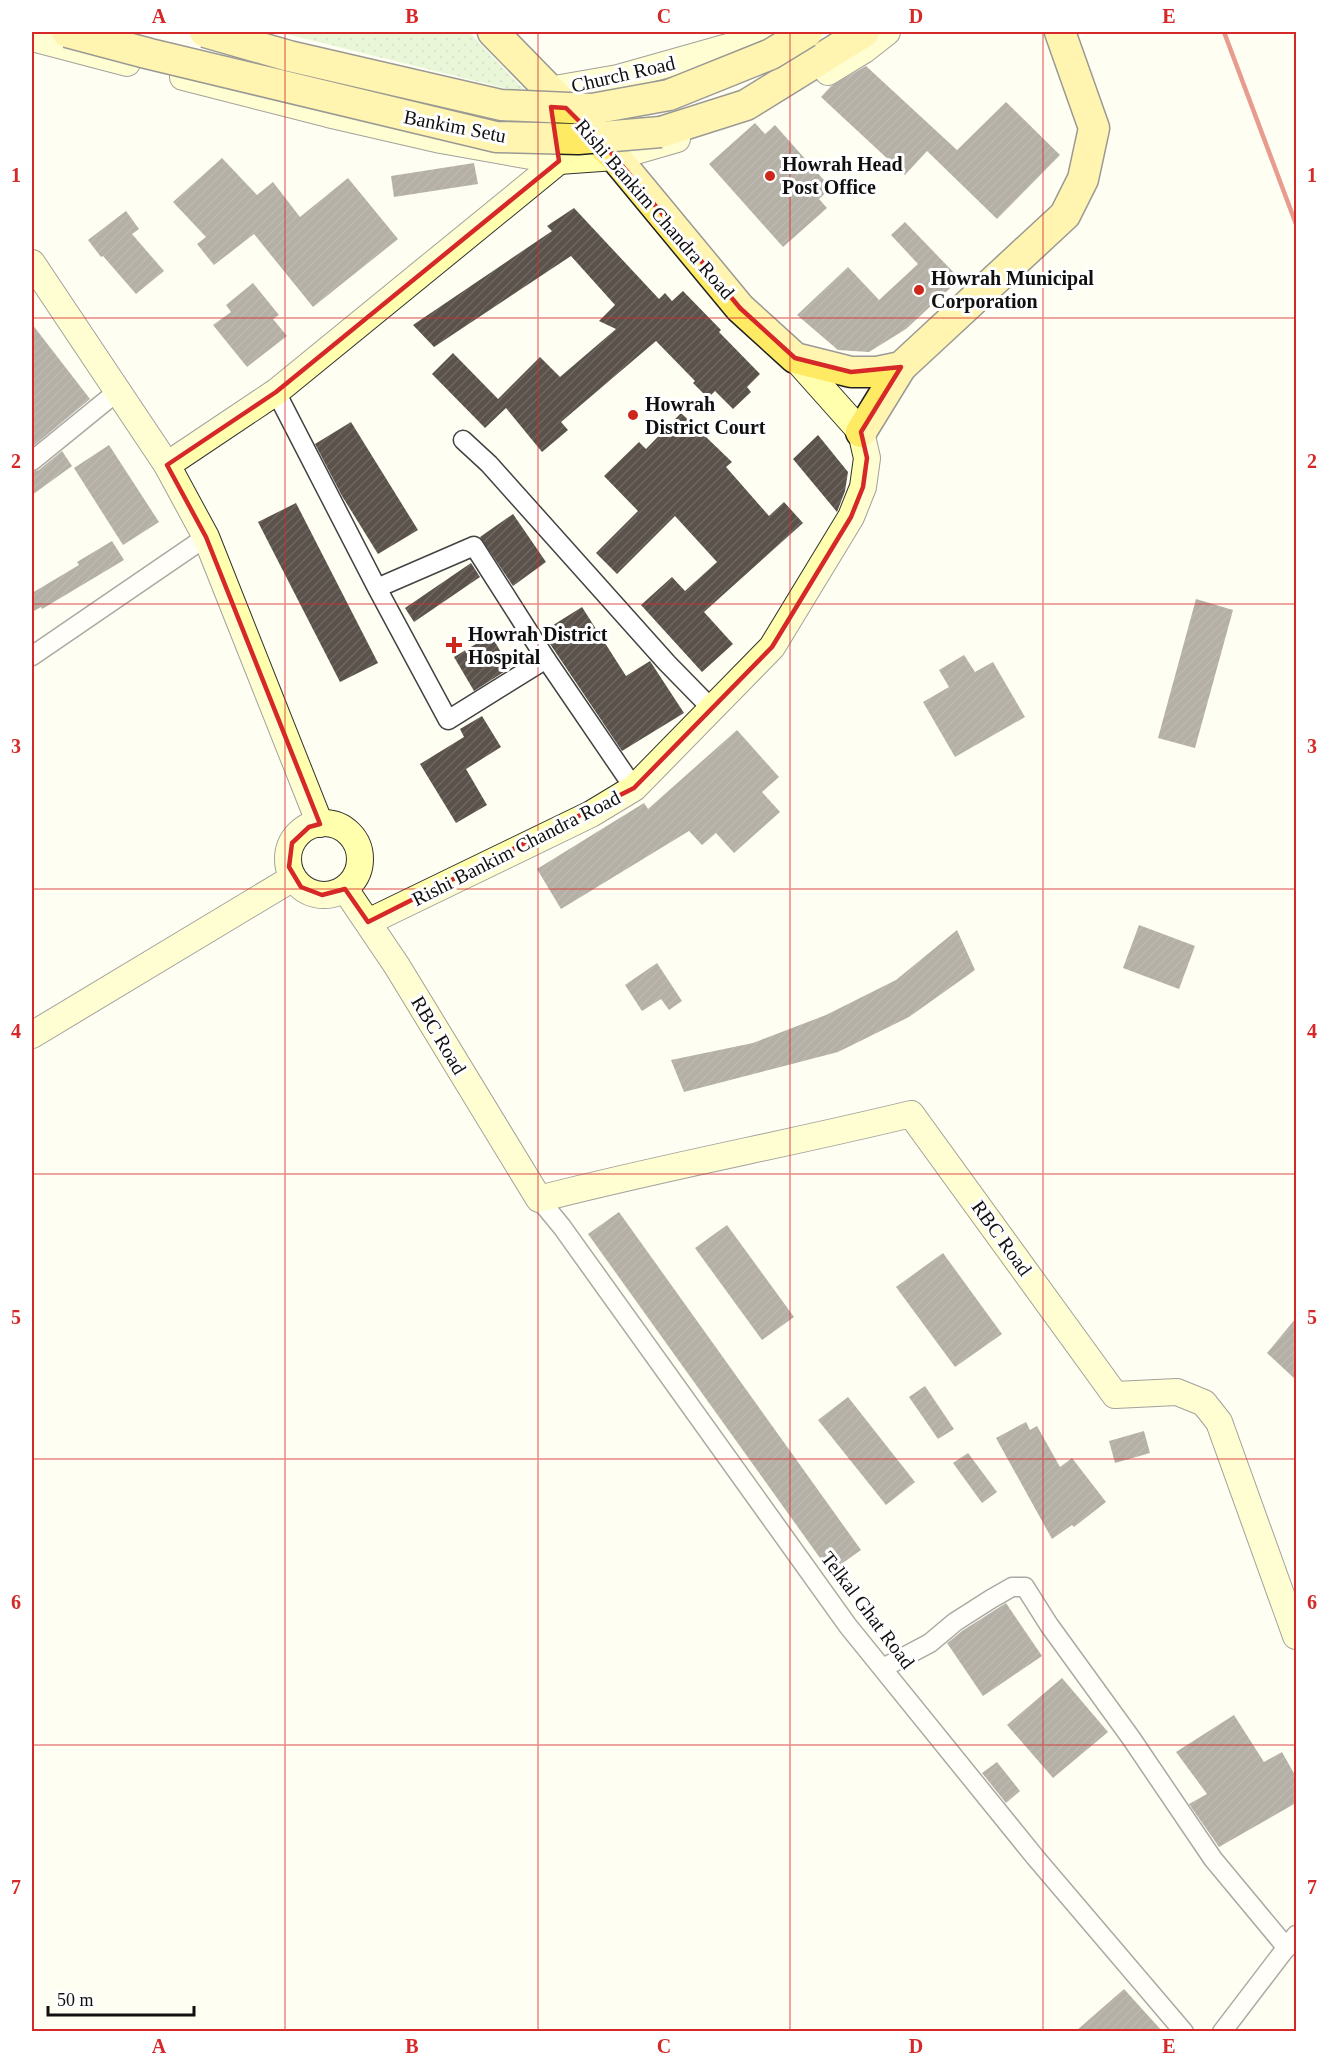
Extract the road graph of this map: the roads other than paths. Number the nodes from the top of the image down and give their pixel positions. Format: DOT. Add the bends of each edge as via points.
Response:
graph roads {
  1 [pos="67,32"];
  2 [pos="205,32"];
  3 [pos="493,32"];
  4 [pos="764,32"];
  5 [pos="807,32"];
  6 [pos="864,32"];
  7 [pos="887,32"];
  8 [pos="1060,32"];
  9 [pos="32,38"];
  10 [pos="549,90"];
  11 [pos="615,157"];
  12 [pos="559,161"];
  13 [pos="32,263"];
  14 [pos="795,358"];
  15 [pos="900,367"];
  16 [pos="118,391"];
  17 [pos="276,392"];
  18 [pos="861,432"];
  19 [pos="464,440"];
  20 [pos="32,461"];
  21 [pos="167,465"];
  22 [pos="206,537"];
  23 [pos="377,588"];
  24 [pos="32,656"];
  25 [pos="546,659"];
  26 [pos="712,709"];
  27 [pos="634,788"];
  28 [pos="320,824"];
  29 [pos="293,878"];
  30 [pos="345,889"];
  31 [pos="368,922"];
  32 [pos="32,1035"];
  33 [pos="539,1199"];
  34 [pos="1296,1636"];
  35 [pos="882,1668"];
  36 [pos="1292,1942"];
  37 [pos="1184,2031"];
  38 [pos="1222,2031"];
  1 -- 6 [label="main road, Bankim Setu, bridge" via="496,137 578,139 661,132 746,105"];
  2 -- 5 [label="main road, Bankim Setu, bridge" via="288,56 501,105 592,109 669,95 771,54"];
  3 -- 10 [label="main road, Rishi Bankim Chandra Road"];
  4 -- 10 [label="main road, Church Road" via="742,43 618,78"];
  7 -- 11 [label="main road" via="811,82 723,126"];
  8 -- 15 [label="main road" via="1094,128 1083,179 1065,215"];
  9 -- 12 [label="main road" via="339,117"];
  10 -- 11 [label="main road, Rishi Bankim Chandra Road"];
  10 -- 12 [label="main road, Church Road"];
  11 -- 12 [label="main road"];
  11 -- 14 [label="main road, Rishi Bankim Chandra Road" via="740,308"];
  12 -- 17 [label="main road"];
  13 -- 16 [label="main road"];
  14 -- 15 [label="main road, Rishi Bankim Chandra Road" via="851,372"];
  14 -- 18 [label="main road, Rishi Bankim Chandra Road"];
  15 -- 18 [label="main road"];
  16 -- 20 [label="street"];
  16 -- 21 [label="main road"];
  17 -- 21 [label="main road"];
  17 -- 23 [label="street"];
  18 -- 26 [label="main road, Rishi Bankim Chandra Road" via="867,458 863,487 851,518 772,647"];
  19 -- 26 [label="street"];
  21 -- 22 [label="main road"];
  22 -- 24 [label="street"];
  22 -- 28 [label="main road"];
  23 -- 25 [label="street" via="474,546"];
  23 -- 25 [label="street" via="448,720"];
  25 -- 27 [label="street"];
  26 -- 27 [label="main road, Rishi Bankim Chandra Road"];
  27 -- 31 [label="main road, Rishi Bankim Chandra Road" via="591,814"];
  28 -- 29 [label="main road" via="309,827 292,843 288,855"];
  28 -- 30 [label="main road" via="343,829 358,847 359,870"];
  29 -- 30 [label="main road" via="311,893 334,894"];
  29 -- 32 [label="main road"];
  30 -- 31 [label="main road, RBC Road"];
  31 -- 33 [label="main road, RBC Road"];
  33 -- 34 [label="main road, RBC Road" via="911,1114 1115,1395 1177,1392 1204,1403 1219,1422"];
  33 -- 35 [label="street, Telkal Ghat Road"];
  35 -- 36 [label="street" via="930,1643 955,1622 1012,1587 1025,1587 1213,1859"];
  35 -- 37 [label="street, Telkal Ghat Road" via="1035,1857"];
  36 -- 38 [label="street"];
}
